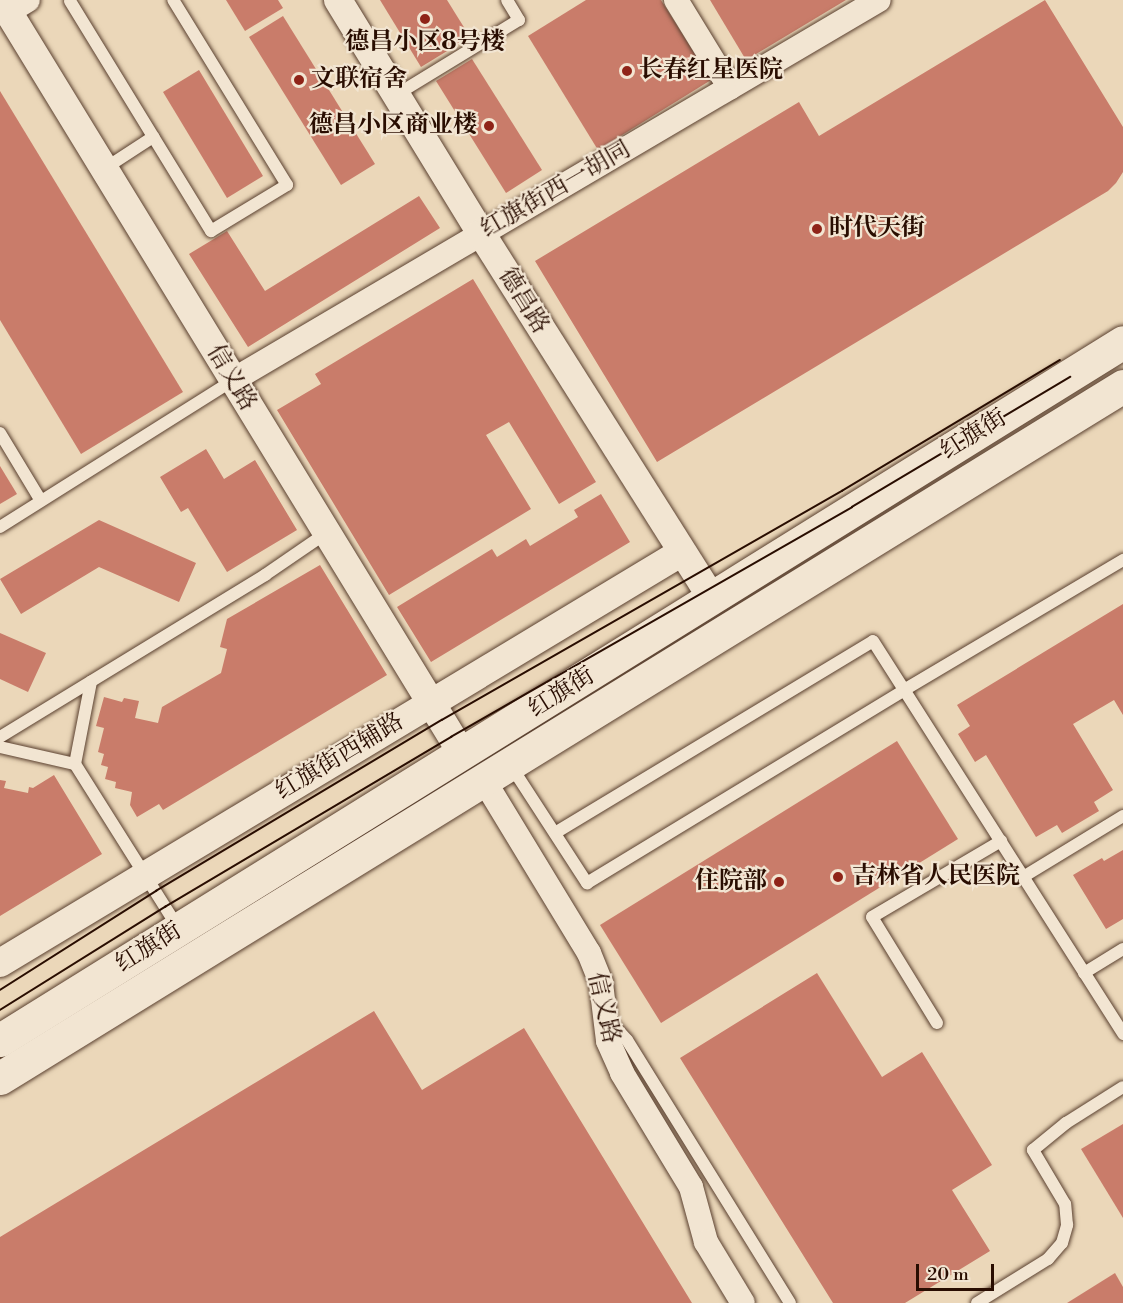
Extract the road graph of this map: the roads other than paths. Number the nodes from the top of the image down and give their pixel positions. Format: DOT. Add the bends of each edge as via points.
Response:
graph roads {
  1 [pos="173,0"];
  2 [pos="338,0"];
  3 [pos="507,0"];
  4 [pos="676,0"];
  5 [pos="879,0"];
  6 [pos="70,1"];
  7 [pos="9,7"];
  8 [pos="730,88"];
  9 [pos="396,95"];
  10 [pos="153,137"];
  11 [pos="104,169"];
  12 [pos="481,233"];
  13 [pos="1123,342"];
  14 [pos="233,380"];
  15 [pos="1123,386"];
  16 [pos="0,433"];
  17 [pos="41,501"];
  18 [pos="0,527"];
  19 [pos="326,532"];
  20 [pos="682,552"];
  21 [pos="1123,560"];
  22 [pos="712,599"];
  23 [pos="91,682"];
  24 [pos="904,690"];
  25 [pos="431,702"];
  26 [pos="0,737"];
  27 [pos="0,747"];
  28 [pos="463,755"];
  29 [pos="75,764"];
  30 [pos="498,774"];
  31 [pos="1123,816"];
  32 [pos="555,833"];
  33 [pos="1000,842"];
  34 [pos="145,874"];
  35 [pos="1023,877"];
  36 [pos="179,930"];
  37 [pos="1123,949"];
  38 [pos="0,963"];
  39 [pos="1084,973"];
  40 [pos="605,1016"];
  41 [pos="937,1023"];
  42 [pos="1123,1034"];
  43 [pos="0,1040"];
  44 [pos="0,1078"];
  45 [pos="1123,1087"];
  46 [pos="743,1303"];
  47 [pos="790,1303"];
  48 [pos="977,1303"];
  1 -- 10 [label="lane" via="287,185 211,231"];
  2 -- 9 [label="street, 德昌路"];
  3 -- 9 [label="lane" via="519,20"];
  4 -- 8 [label="street"];
  5 -- 8 [label="street, 红旗街西一胡同"];
  6 -- 10 [label="lane"];
  7 -- 11 [label="street, 信义路"];
  8 -- 12 [label="street, 红旗街西一胡同"];
  9 -- 12 [label="street, 德昌路"];
  10 -- 11 [label="lane"];
  11 -- 14 [label="street, 信义路"];
  12 -- 14 [label="street, 红旗街西一胡同"];
  12 -- 20 [label="street, 德昌路"];
  13 -- 22 [label="main road, 红旗街"];
  14 -- 17 [label="lane"];
  14 -- 19 [label="street, 信义路"];
  15 -- 30 [label="main road, 红旗街"];
  16 -- 17 [label="lane"];
  17 -- 18 [label="lane"];
  19 -- 23 [label="lane" via="265,575"];
  19 -- 25 [label="street, 信义路"];
  20 -- 22 [label="street, 德昌路"];
  20 -- 25 [label="street, 红旗街西辅路"];
  21 -- 24 [label="lane"];
  22 -- 28 [label="main road, 红旗街"];
  23 -- 26 [label="lane"];
  23 -- 29 [label="lane"];
  24 -- 32 [label="lane" via="873,641"];
  24 -- 32 [label="lane" via="587,883"];
  24 -- 33 [label="lane"];
  25 -- 28 [label="street, 信义路"];
  25 -- 34 [label="street, 红旗街西辅路"];
  27 -- 29 [label="lane"];
  28 -- 36 [label="main road, 红旗街"];
  29 -- 34 [label="lane"];
  30 -- 32 [label="lane"];
  30 -- 40 [label="street, 信义路" via="589,953 602,983"];
  30 -- 44 [label="main road, 红旗街"];
  31 -- 35 [label="lane"];
  33 -- 35 [label="lane"];
  33 -- 41 [label="lane" via="872,917"];
  34 -- 36 [label="lane"];
  34 -- 38 [label="street, 红旗街西辅路"];
  35 -- 39 [label="lane"];
  36 -- 43 [label="main road, 红旗街"];
  37 -- 39 [label="lane"];
  39 -- 42 [label="lane"];
  40 -- 46 [label="street, 信义路" via="608,1041 622,1073 691,1187 706,1242"];
  40 -- 47 [label="lane" via="627,1040"];
  45 -- 48 [label="lane" via="1066,1123 1033,1150 1065,1204 1067,1226 1062,1243 1048,1259"];
}
